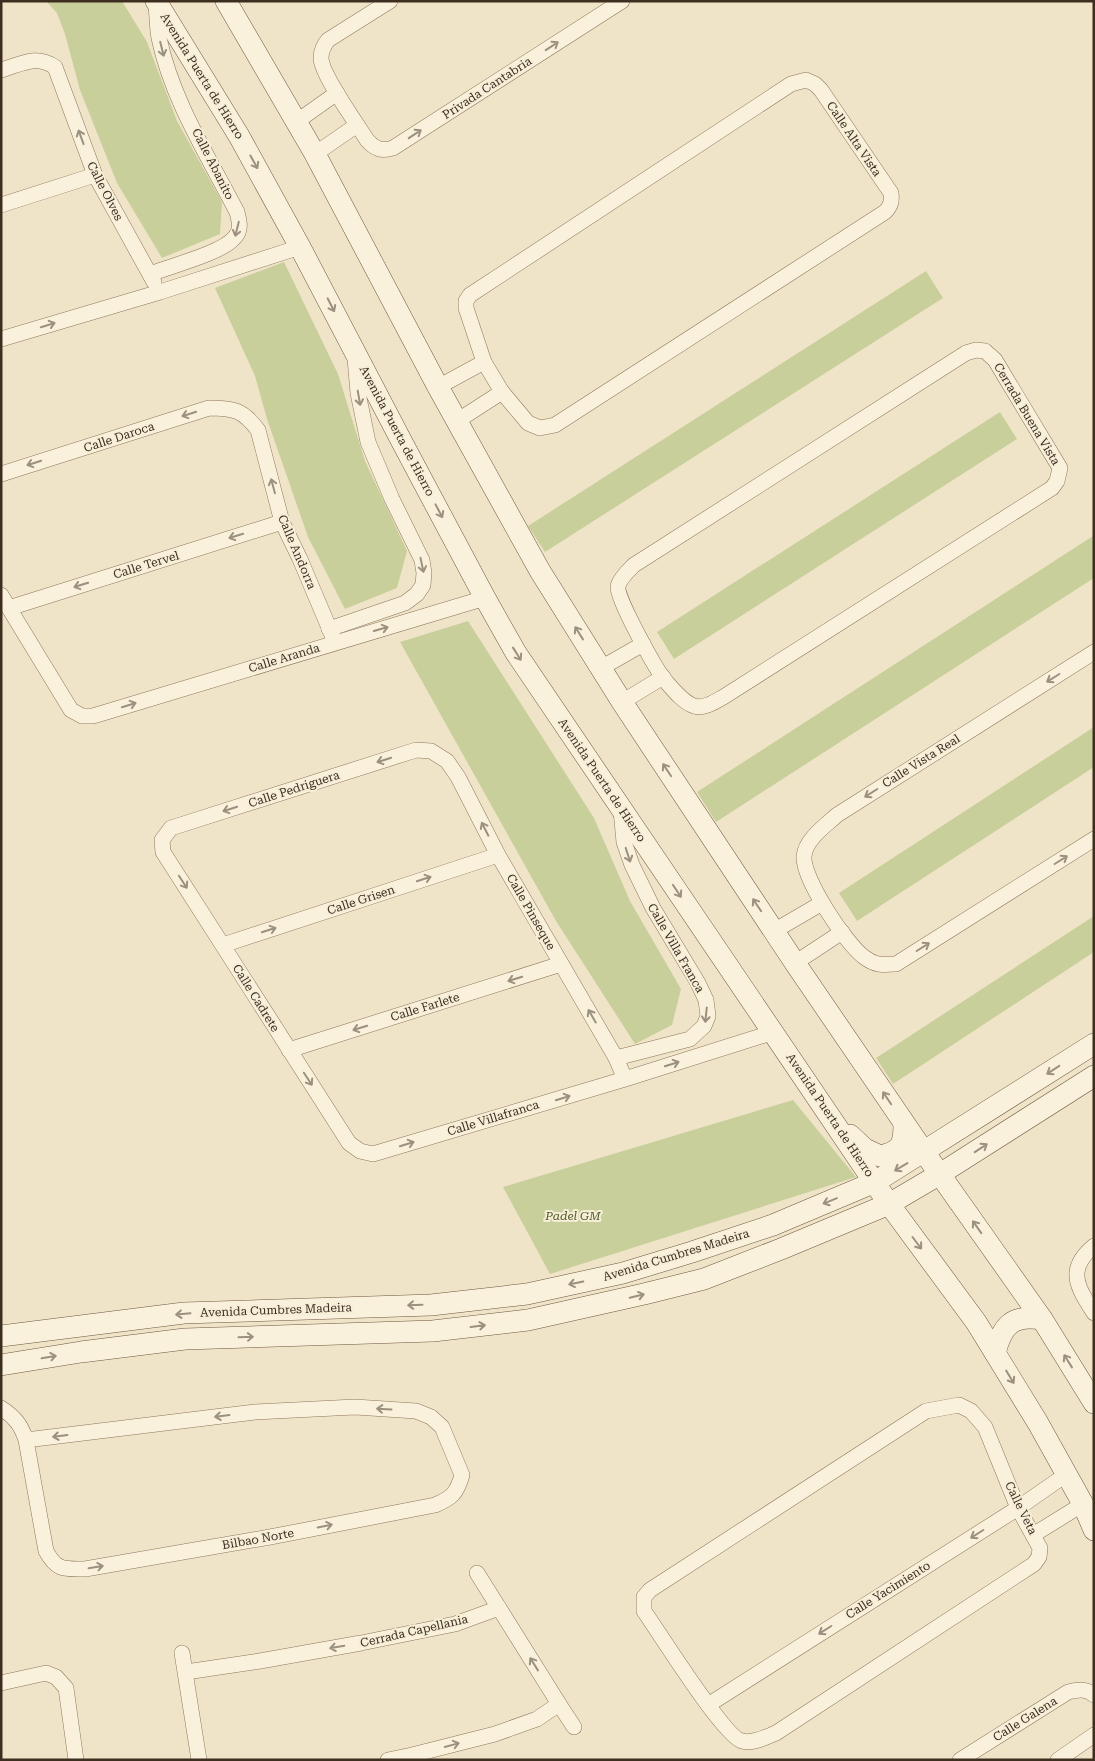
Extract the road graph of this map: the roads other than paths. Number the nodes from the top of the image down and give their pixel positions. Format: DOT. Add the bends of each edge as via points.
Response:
graph roads {
  1 [pos="156,1"];
  2 [pos="226,1"];
  3 [pos="390,1"];
  4 [pos="622,1"];
  5 [pos="1,70"];
  6 [pos="337,93"];
  7 [pos="296,122"];
  8 [pos="357,125"];
  9 [pos="315,154"];
  10 [pos="95,175"];
  11 [pos="1,205"];
  12 [pos="300,247"];
  13 [pos="150,274"];
  14 [pos="160,292"];
  15 [pos="1,339"];
  16 [pos="354,350"];
  17 [pos="484,362"];
  18 [pos="438,387"];
  19 [pos="502,392"];
  20 [pos="237,410"];
  21 [pos="457,421"];
  22 [pos="1,474"];
  23 [pos="282,522"];
  24 [pos="485,598"];
  25 [pos="5,601"];
  26 [pos="332,636"];
  27 [pos="643,644"];
  28 [pos="1094,652"];
  29 [pos="601,668"];
  30 [pos="663,677"];
  31 [pos="622,702"];
  32 [pos="431,751"];
  33 [pos="620,807"];
  34 [pos="1094,839"];
  35 [pos="162,840"];
  36 [pos="498,854"];
  37 [pos="822,903"];
  38 [pos="774,931"];
  39 [pos="842,932"];
  40 [pos="223,945"];
  41 [pos="795,963"];
  42 [pos="561,964"];
  43 [pos="774,1032"];
  44 [pos="1094,1044"];
  45 [pos="289,1050"];
  46 [pos="616,1058"];
  47 [pos="1094,1076"];
  48 [pos="625,1079"];
  49 [pos="833,1120"];
  50 [pos="904,1124"];
  51 [pos="360,1151"];
  52 [pos="924,1152"];
  53 [pos="940,1174"];
  54 [pos="875,1182"];
  55 [pos="889,1204"];
  56 [pos="1094,1246"];
  57 [pos="1020,1288"];
  58 [pos="1094,1313"];
  59 [pos="1042,1319"];
  60 [pos="976,1322"];
  61 [pos="1,1336"];
  62 [pos="996,1353"];
  63 [pos="1,1365"];
  64 [pos="1092,1397"];
  65 [pos="1,1408"];
  66 [pos="26,1440"];
  67 [pos="1066,1474"];
  68 [pos="1083,1504"];
  69 [pos="1018,1508"];
  70 [pos="1094,1530"];
  71 [pos="1033,1535"];
  72 [pos="477,1573"];
  73 [pos="499,1608"];
  74 [pos="182,1653"];
  75 [pos="186,1672"];
  76 [pos="1,1683"];
  77 [pos="1094,1695"];
  78 [pos="559,1704"];
  79 [pos="708,1704"];
  80 [pos="574,1728"];
  81 [pos="1094,1736"];
  82 [pos="76,1760"];
  83 [pos="199,1760"];
  84 [pos="388,1760"];
  85 [pos="960,1760"];
  86 [pos="1058,1760"];
  1 -- 12 [label="street, Avenida Puerta de Hierro, one-way" via="239,136"];
  1 -- 13 [label="street, Calle Abanito, one-way" via="159,36 182,106 240,223 235,238 220,248"];
  2 -- 7 [label="street"];
  3 -- 6 [label="street, Privada Cantabria" via="328,40 323,47 323,66"];
  8 -- 4 [label="street, Privada Cantabria, one-way" via="378,150 393,148"];
  10 -- 5 [label="street, Calle Olves, one-way" via="55,67 36,59"];
  6 -- 7 [label="street"];
  6 -- 8 [label="street, Privada Cantabria"];
  7 -- 9 [label="street"];
  8 -- 9 [label="street"];
  9 -- 18 [label="street"];
  10 -- 11 [label="street"];
  10 -- 13 [label="street, Calle Olves"];
  12 -- 14 [label="street"];
  12 -- 16 [label="street, Avenida Puerta de Hierro, one-way"];
  13 -- 14 [label="street, Calle Olves"];
  15 -- 14 [label="street, one-way"];
  16 -- 24 [label="street, Avenida Puerta de Hierro, one-way"];
  16 -- 26 [label="street, Calle Aranda, one-way" via="358,393 368,442 422,560 424,574 423,586 405,603"];
  17 -- 18 [label="street"];
  17 -- 19 [label="street, Calle Alta Vista"];
  17 -- 19 [label="street, Calle Alta Vista" via="466,308 470,295 791,84 806,80 821,90 891,193 890,207 885,212 555,425 540,428 528,423"];
  18 -- 21 [label="street"];
  19 -- 21 [label="street"];
  20 -- 22 [label="street, Calle Daroca, one-way" via="210,408"];
  23 -- 20 [label="street, Calle Andorra, one-way" via="258,430"];
  29 -- 21 [label="street, one-way" via="540,571"];
  23 -- 25 [label="street, Calle Tervel, one-way"];
  23 -- 26 [label="street, Calle Andorra"];
  26 -- 24 [label="street, Calle Aranda, one-way"];
  24 -- 33 [label="street, Avenida Puerta de Hierro, one-way" via="516,653"];
  25 -- 26 [label="street, Calle Aranda, one-way" via="71,710 82,716 93,716"];
  27 -- 29 [label="street"];
  27 -- 30 [label="street, Cerrada Buena Vista"];
  27 -- 30 [label="street, Cerrada Buena Vista" via="619,594 618,585 634,564 966,353 985,351 995,360 1060,468 1052,488 709,705 695,707 685,702"];
  28 -- 37 [label="street, Calle Vista Real, one-way" via="837,815 811,839 804,855 805,869"];
  29 -- 31 [label="street"];
  30 -- 31 [label="street"];
  38 -- 31 [label="street, one-way"];
  32 -- 35 [label="street, Calle Pedriguera, one-way" via="416,750 171,828"];
  36 -- 32 [label="street, Calle Pinseque, one-way" via="458,777 447,761"];
  33 -- 43 [label="street, Avenida Puerta de Hierro, one-way"];
  33 -- 46 [label="street, Calle Villa Franca, one-way" via="624,842 632,866 698,983 706,1000 708,1016 704,1026 690,1039"];
  39 -- 34 [label="street, Calle Vista Real, one-way" via="863,957 880,966 896,964"];
  35 -- 40 [label="street, Calle Cadrete, one-way" via="163,852"];
  40 -- 36 [label="street, Calle Grisen, one-way"];
  36 -- 42 [label="street, Calle Pinseque"];
  37 -- 38 [label="street"];
  37 -- 39 [label="street, Calle Vista Real"];
  38 -- 41 [label="street"];
  39 -- 41 [label="street"];
  40 -- 45 [label="street, Calle Cadrete"];
  50 -- 41 [label="street, one-way"];
  42 -- 45 [label="street, Calle Farlete, one-way"];
  46 -- 42 [label="street, Calle Pinseque, one-way"];
  48 -- 43 [label="street, one-way"];
  43 -- 49 [label="street, Avenida Puerta de Hierro"];
  44 -- 52 [label="street, Avenida Cumbres Madeira, one-way"];
  45 -- 51 [label="street, Calle Cadrete, one-way" via="349,1143"];
  46 -- 48 [label="street, Calle Pinseque"];
  53 -- 47 [label="street, Avenida Cumbres Madeira, one-way"];
  51 -- 48 [label="street, Calle Villafranca, one-way" via="374,1154"];
  49 -- 50 [label="street" via="865,1149 880,1156 900,1148"];
  49 -- 54 [label="street, Avenida Puerta de Hierro"];
  50 -- 52 [label="street"];
  52 -- 53 [label="street"];
  52 -- 54 [label="street, Avenida Cumbres Madeira, one-way"];
  53 -- 55 [label="street, Avenida Cumbres Madeira"];
  57 -- 53 [label="street, one-way"];
  54 -- 55 [label="street, Avenida Puerta de Hierro"];
  54 -- 61 [label="street, Avenida Cumbres Madeira, one-way" via="773,1225 692,1252 623,1274 526,1294 432,1305 184,1314"];
  55 -- 60 [label="street, Avenida Puerta de Hierro, one-way"];
  63 -- 55 [label="street, Avenida Cumbres Madeira, one-way" via="185,1339 433,1331 528,1320 704,1279"];
  56 -- 58 [label="street" via="1084,1254 1076,1279"];
  57 -- 59 [label="street"];
  57 -- 60 [label="street" via="1003,1316 995,1321"];
  59 -- 62 [label="street" via="1028,1317 1008,1324 999,1337"];
  64 -- 59 [label="street, one-way"];
  60 -- 62 [label="street, Avenida Puerta de Hierro"];
  62 -- 67 [label="street, Avenida Puerta de Hierro, one-way"];
  65 -- 66 [label="street" via="14,1416"];
  66 -- 66 [label="street, Bilbao Norte, one-way" via="46,1551 51,1560 65,1570 280,1535 435,1505 449,1500 462,1475 442,1427 431,1417 416,1411 355,1407 255,1412"];
  67 -- 68 [label="street, Avenida Puerta de Hierro"];
  67 -- 69 [label="street, Calle Yacimiento"];
  68 -- 70 [label="street, Avenida Puerta de Hierro"];
  68 -- 71 [label="street"];
  69 -- 71 [label="street, Calle Veta"];
  69 -- 79 [label="street, Calle Yacimiento, one-way"];
  69 -- 79 [label="street, Calle Veta" via="985,1427 971,1411 958,1405 926,1411 650,1590 644,1597 644,1611"];
  71 -- 79 [label="street, Calle Veta" via="1040,1548 1034,1564 776,1734 742,1741 729,1733"];
  72 -- 73 [label="street"];
  73 -- 75 [label="street, Cerrada Capellania, one-way" via="456,1624 269,1660"];
  78 -- 73 [label="street, one-way"];
  74 -- 75 [label="street"];
  75 -- 83 [label="street"];
  76 -- 82 [label="street" via="46,1673 56,1677 66,1688"];
  77 -- 85 [label="street, Calle Galena" via="1080,1690 1068,1692"];
  78 -- 80 [label="street"];
  84 -- 78 [label="street, one-way" via="495,1734 537,1719"];
  81 -- 86 [label="street"];
}
